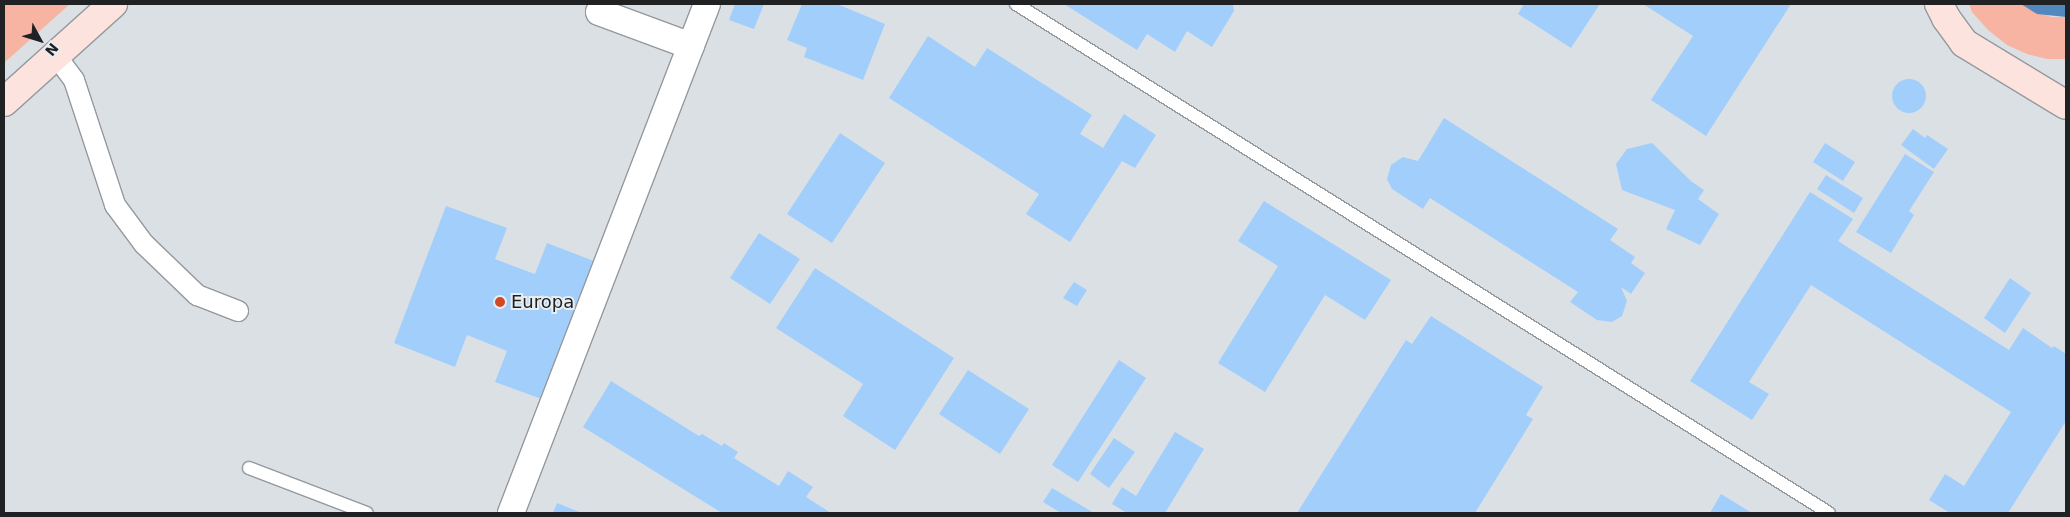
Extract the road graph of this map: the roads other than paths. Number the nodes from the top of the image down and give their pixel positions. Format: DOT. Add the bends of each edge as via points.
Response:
graph roads {
  1 [pos="113,4"];
  2 [pos="1016,4"];
  3 [pos="1939,4"];
  4 [pos="699,6"];
  5 [pos="599,12"];
  6 [pos="691,46"];
  7 [pos="56,56"];
  8 [pos="2015,74"];
  9 [pos="2066,82"];
  10 [pos="4,102"];
  11 [pos="2066,105"];
  12 [pos="238,311"];
  13 [pos="249,468"];
  14 [pos="366,513"];
  15 [pos="511,513"];
  16 [pos="1830,513"];
  1 -- 7 [label="main road"];
  2 -- 16 [label="lane"];
  3 -- 8 [label="main road" via="1964,43"];
  4 -- 6 [label="street"];
  5 -- 6 [label="street"];
  6 -- 15 [label="street"];
  7 -- 10 [label="main road"];
  7 -- 12 [label="street" via="74,80 115,205 144,244 197,295"];
  8 -- 9 [label="main road" via="2044,82"];
  8 -- 11 [label="main road"];
  13 -- 14 [label="lane"];
}
